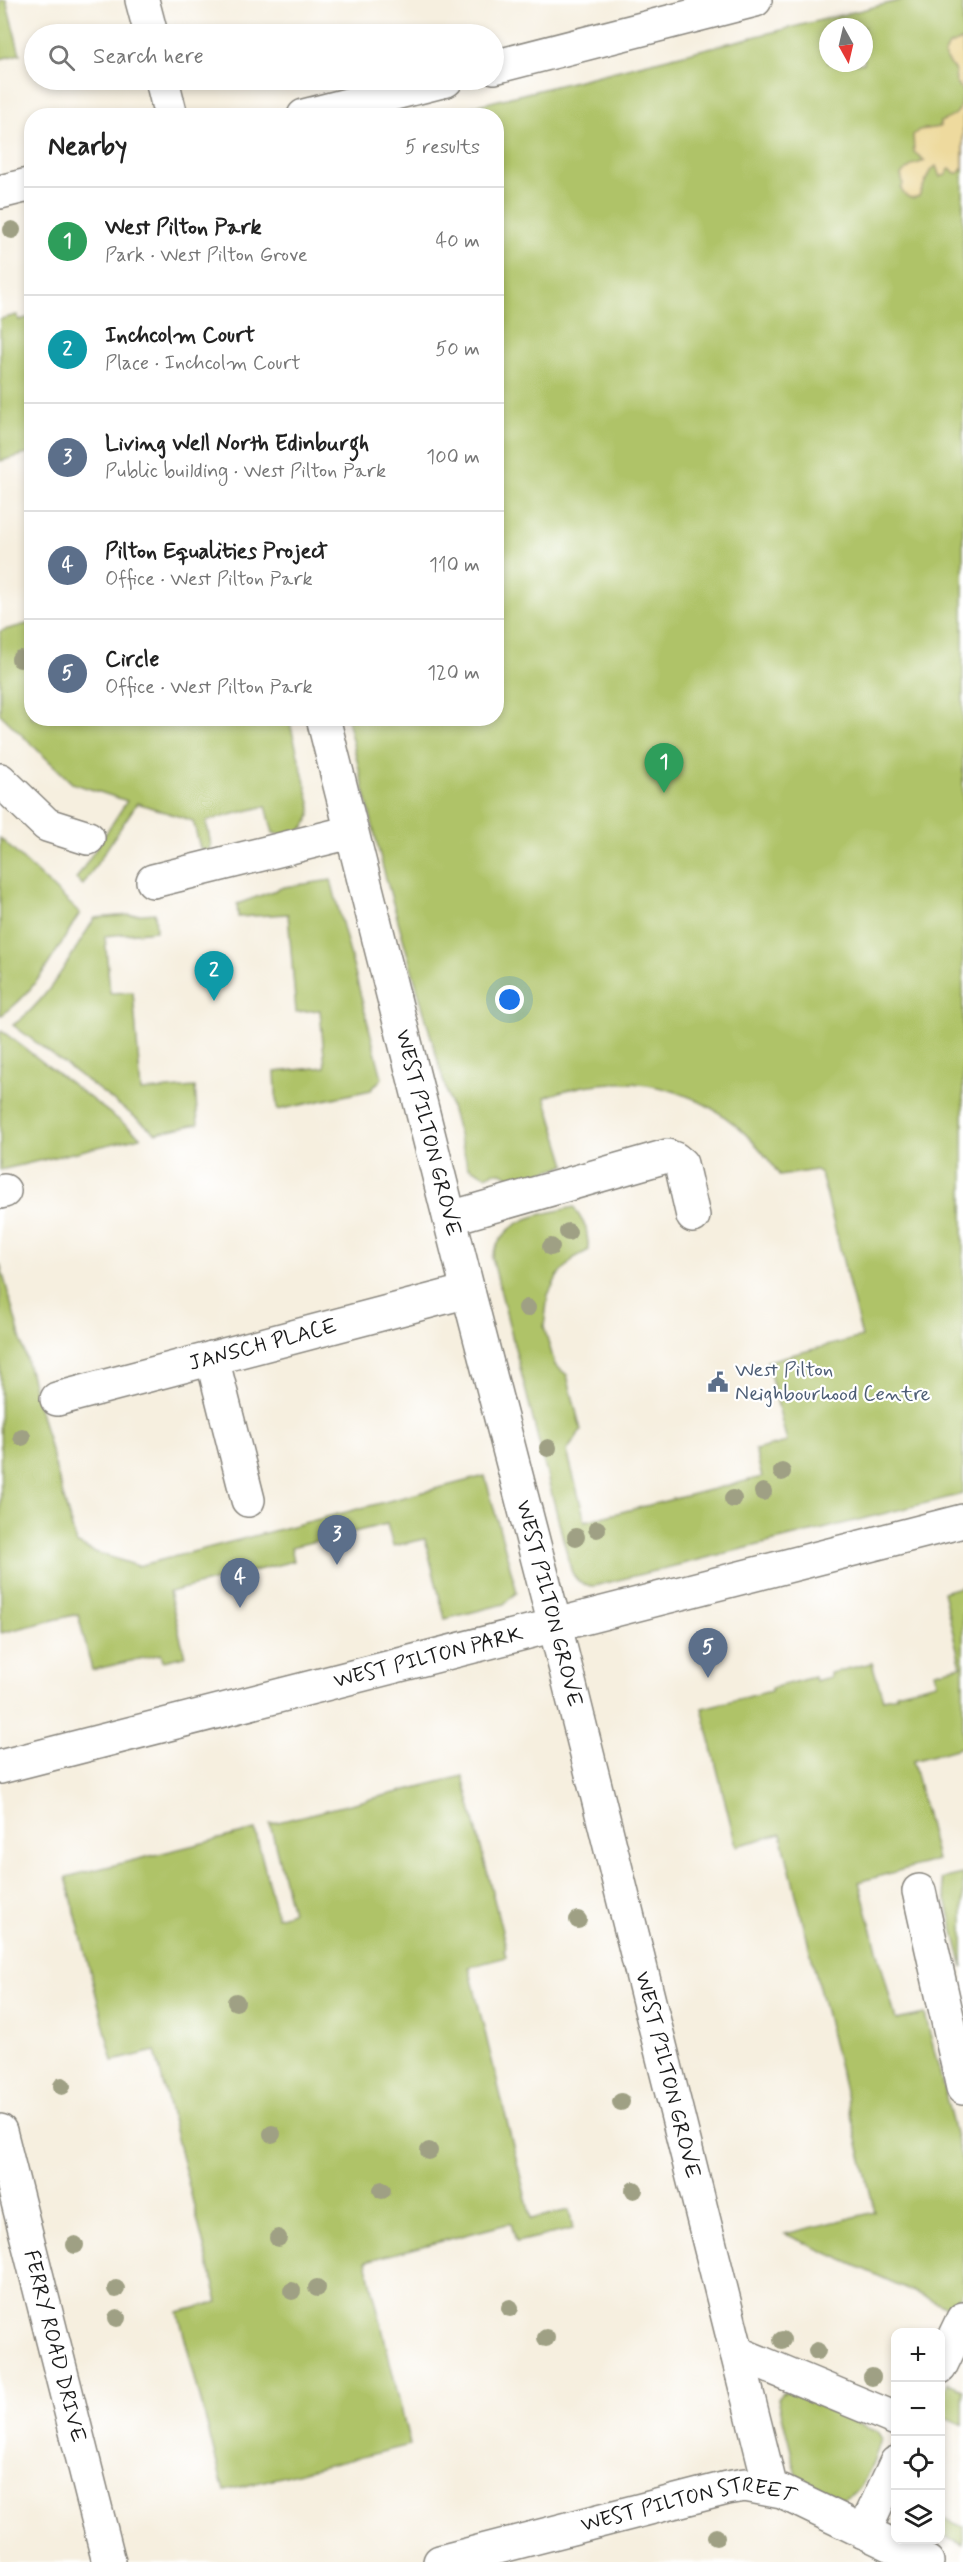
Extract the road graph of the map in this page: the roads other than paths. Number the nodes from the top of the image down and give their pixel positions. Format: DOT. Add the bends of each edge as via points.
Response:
graph roads {
  1 [pos="142,0"];
  2 [pos="755,0"];
  3 [pos="148,24"];
  4 [pos="504,64"];
  5 [pos="164,90"];
  6 [pos="406,90"];
  7 [pos="169,108"];
  8 [pos="335,108"];
  9 [pos="24,186"];
  10 [pos="0,192"];
  11 [pos="325,726"];
  12 [pos="0,780"];
  13 [pos="351,832"];
  14 [pos="88,838"];
  15 [pos="153,881"];
  16 [pos="693,1216"];
  17 [pos="450,1218"];
  18 [pos="468,1291"];
  19 [pos="212,1358"];
  20 [pos="57,1399"];
  21 [pos="248,1500"];
  22 [pos="963,1521"];
  23 [pos="555,1626"];
  24 [pos="0,1767"];
  25 [pos="919,1891"];
  26 [pos="958,2046"];
  27 [pos="963,2088"];
  28 [pos="0,2131"];
  29 [pos="963,2319"];
  30 [pos="737,2353"];
  31 [pos="945,2357"];
  32 [pos="891,2417"];
  33 [pos="891,2474"];
  34 [pos="771,2489"];
  35 [pos="864,2532"];
  36 [pos="109,2562"];
  37 [pos="440,2562"];
  38 [pos="927,2562"];
  1 -- 3 [label="street"];
  2 -- 4 [label="street"];
  5 -- 7 [label="street"];
  6 -- 8 [label="street"];
  9 -- 10 [label="street"];
  11 -- 13 [label="street, WEST PILTON GROVE"];
  12 -- 14 [label="street" via="47,825"];
  13 -- 15 [label="street"];
  13 -- 17 [label="street, WEST PILTON GROVE"];
  16 -- 17 [label="street" via="681,1164 667,1156"];
  17 -- 18 [label="street, WEST PILTON GROVE"];
  18 -- 19 [label="street, JANSCH PLACE"];
  18 -- 23 [label="street, WEST PILTON GROVE"];
  19 -- 20 [label="street, JANSCH PLACE"];
  19 -- 21 [label="street"];
  22 -- 23 [label="street, WEST PILTON PARK"];
  23 -- 24 [label="street, WEST PILTON PARK"];
  23 -- 30 [label="street, WEST PILTON GROVE"];
  25 -- 26 [label="street" via="918,1941"];
  26 -- 27 [label="street"];
  28 -- 36 [label="street, FERRY ROAD DRIVE"];
  29 -- 31 [label="street"];
  30 -- 32 [label="street"];
  30 -- 34 [label="street, WEST PILTON GROVE"];
  33 -- 35 [label="street"];
  34 -- 35 [label="street, WEST PILTON STREET"];
  34 -- 37 [label="street, WEST PILTON STREET" via="745,2485 726,2488"];
  35 -- 38 [label="street, WEST PILTON STREET"];
}
